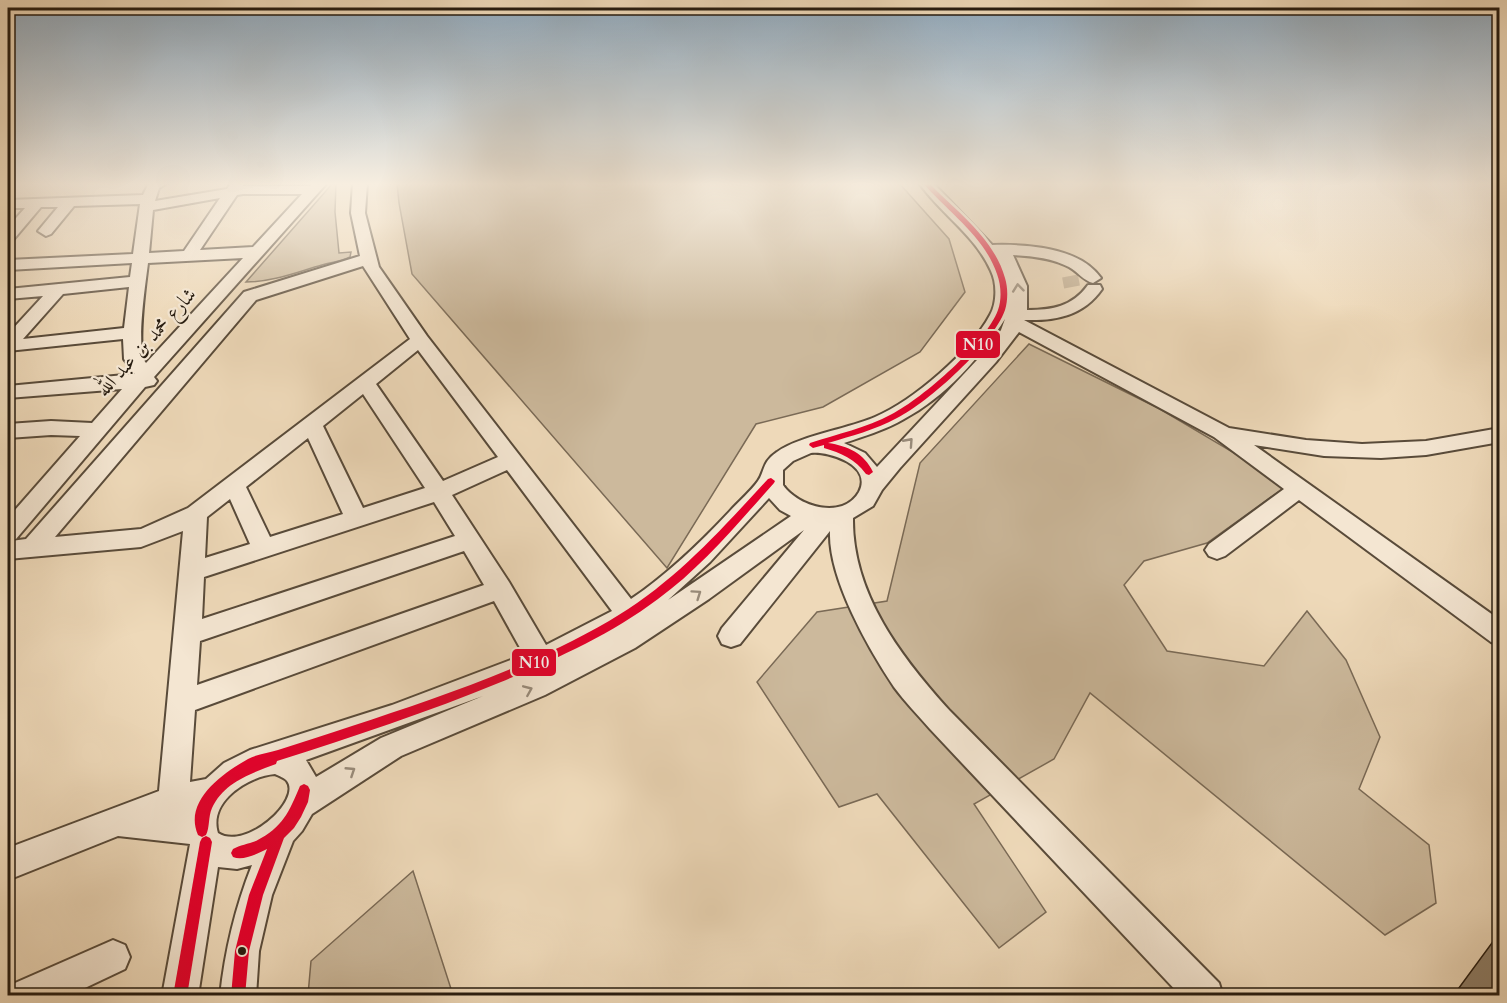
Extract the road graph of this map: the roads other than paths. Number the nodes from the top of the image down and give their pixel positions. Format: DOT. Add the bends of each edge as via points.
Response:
graph roads {
  1 [pos="144,230"];
  2 [pos="206,230"];
  3 [pos="277,230"];
  4 [pos="362,230"];
  5 [pos="974,230"];
  6 [pos="978,230"];
  7 [pos="994,250"];
  8 [pos="257,252"];
  9 [pos="189,255"];
  10 [pos="141,257"];
  11 [pos="1059,258"];
  12 [pos="369,259"];
  13 [pos="8,265"];
  14 [pos="139,281"];
  15 [pos="58,289"];
  16 [pos="220,293"];
  17 [pos="8,294"];
  18 [pos="250,296"];
  19 [pos="1060,312"];
  20 [pos="1010,317"];
  21 [pos="132,333"];
  22 [pos="420,340"];
  23 [pos="8,345"];
  24 [pos="143,378"];
  25 [pos="176,382"];
  26 [pos="366,384"];
  27 [pos="8,392"];
  28 [pos="312,424"];
  29 [pos="97,430"];
  30 [pos="8,431"];
  31 [pos="1221,432"];
  32 [pos="1500,435"];
  33 [pos="813,445"];
  34 [pos="511,460"];
  35 [pos="771,481"];
  36 [pos="234,484"];
  37 [pos="872,487"];
  38 [pos="1299,489"];
  39 [pos="439,492"];
  40 [pos="79,494"];
  41 [pos="196,514"];
  42 [pos="827,514"];
  43 [pos="24,516"];
  44 [pos="357,520"];
  45 [pos="8,533"];
  46 [pos="470,540"];
  47 [pos="33,547"];
  48 [pos="264,549"];
  49 [pos="8,550"];
  50 [pos="1217,550"];
  51 [pos="190,572"];
  52 [pos="500,589"];
  53 [pos="629,615"];
  54 [pos="188,634"];
  55 [pos="1500,634"];
  56 [pos="731,636"];
  57 [pos="541,661"];
  58 [pos="181,703"];
  59 [pos="250,764"];
  60 [pos="213,792"];
  61 [pos="173,800"];
  62 [pos="302,803"];
  63 [pos="118,823"];
  64 [pos="280,833"];
  65 [pos="204,835"];
  66 [pos="8,864"];
  67 [pos="113,957"];
  68 [pos="28,996"];
  69 [pos="180,996"];
  70 [pos="238,996"];
  71 [pos="1206,996"];
  1 -- 10 [label="street"];
  2 -- 9 [label="street"];
  3 -- 8 [label="street, شارع محمد بن عبد الله"];
  4 -- 12 [label="street"];
  5 -- 7 [label="street"];
  6 -- 7 [label="street"];
  7 -- 11 [label="street"];
  7 -- 20 [label="street" via="1014,270 1020,286"];
  8 -- 9 [label="street"];
  8 -- 16 [label="street, شارع محمد بن عبد الله"];
  9 -- 10 [label="street"];
  10 -- 13 [label="street"];
  10 -- 14 [label="street"];
  11 -- 19 [label="street" via="1071,281 1067,304"];
  11 -- 19 [label="street" via="1083,267 1094,284 1082,303"];
  12 -- 18 [label="street"];
  12 -- 22 [label="street"];
  14 -- 15 [label="street"];
  14 -- 21 [label="street"];
  15 -- 17 [label="street"];
  15 -- 23 [label="street"];
  16 -- 18 [label="street"];
  16 -- 24 [label="street, شارع محمد بن عبد الله"];
  18 -- 25 [label="street"];
  19 -- 20 [label="street"];
  20 -- 31 [label="street"];
  20 -- 33 [label="street" via="984,335 931,392 906,410"];
  37 -- 20 [label="street, one-way" via="1002,343"];
  21 -- 23 [label="street"];
  21 -- 24 [label="street" via="133,358"];
  22 -- 26 [label="street"];
  22 -- 34 [label="street"];
  24 -- 25 [label="street"];
  24 -- 27 [label="street"];
  24 -- 29 [label="street, شارع محمد بن عبد الله"];
  25 -- 40 [label="street"];
  26 -- 28 [label="street"];
  26 -- 39 [label="street"];
  28 -- 36 [label="street"];
  28 -- 44 [label="street"];
  29 -- 30 [label="street"];
  29 -- 43 [label="street, شارع محمد بن عبد الله"];
  31 -- 32 [label="street" via="1275,443 1381,451"];
  31 -- 38 [label="street"];
  33 -- 35 [label="street" via="787,453 772,470"];
  33 -- 37 [label="street" via="856,456 872,476"];
  34 -- 39 [label="street"];
  34 -- 53 [label="street"];
  35 -- 42 [label="street" via="783,501 795,509"];
  35 -- 53 [label="street" via="694,563"];
  36 -- 41 [label="street"];
  36 -- 48 [label="street"];
  37 -- 42 [label="street" via="856,507"];
  38 -- 50 [label="street"];
  38 -- 55 [label="street"];
  39 -- 44 [label="street"];
  39 -- 46 [label="street"];
  40 -- 43 [label="street"];
  40 -- 47 [label="street"];
  41 -- 47 [label="street" via="141,538"];
  41 -- 51 [label="street"];
  42 -- 56 [label="street"];
  62 -- 42 [label="street, one-way" via="391,747 535,687 626,640"];
  42 -- 71 [label="street" via="841,543 855,592 905,680"];
  43 -- 45 [label="street, شارع محمد بن عبد الله"];
  44 -- 48 [label="street"];
  46 -- 52 [label="street"];
  46 -- 54 [label="street"];
  47 -- 49 [label="street"];
  48 -- 51 [label="street"];
  51 -- 54 [label="street"];
  52 -- 57 [label="street"];
  52 -- 58 [label="street"];
  53 -- 57 [label="street"];
  54 -- 58 [label="street"];
  57 -- 59 [label="street" via="365,728"];
  58 -- 61 [label="street"];
  59 -- 60 [label="street"];
  59 -- 62 [label="street" via="278,760 291,764 300,773 304,786"];
  60 -- 61 [label="street"];
  60 -- 65 [label="street" via="204,807"];
  61 -- 63 [label="street"];
  62 -- 64 [label="street"];
  63 -- 65 [label="street"];
  63 -- 66 [label="street"];
  64 -- 65 [label="street" via="257,848 234,853 219,851"];
  64 -- 70 [label="street" via="256,895 242,951"];
  65 -- 69 [label="street"];
  67 -- 68 [label="street"];
}
